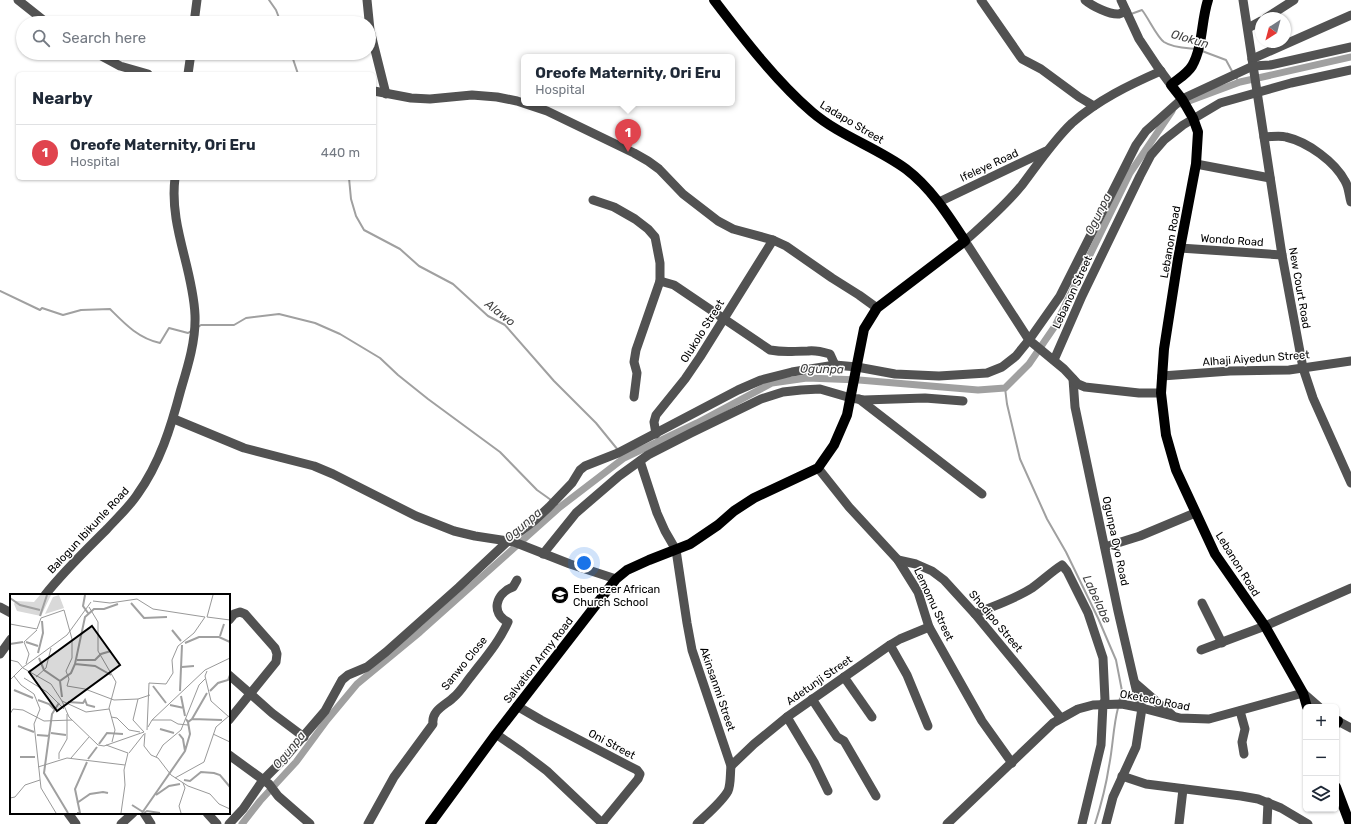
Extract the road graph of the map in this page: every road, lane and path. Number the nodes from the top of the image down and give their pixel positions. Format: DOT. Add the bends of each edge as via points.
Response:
graph roads {
  1 [pos="18,0"];
  2 [pos="197,0"];
  3 [pos="367,0"];
  4 [pos="714,0"];
  5 [pos="981,0"];
  6 [pos="1085,0"];
  7 [pos="1121,0"];
  8 [pos="1208,0"];
  9 [pos="1244,0"];
  10 [pos="1294,0"];
  11 [pos="1275,12"];
  12 [pos="1127,14"];
  13 [pos="1351,15"];
  14 [pos="38,16"];
  15 [pos="195,16"];
  16 [pos="369,16"];
  17 [pos="1255,24"];
  18 [pos="1248,28"];
  19 [pos="1351,48"];
  20 [pos="376,54"];
  21 [pos="109,60"];
  22 [pos="189,60"];
  23 [pos="1253,66"];
  24 [pos="1351,70"];
  25 [pos="1161,71"];
  26 [pos="141,72"];
  27 [pos="188,72"];
  28 [pos="1171,85"];
  29 [pos="1257,90"];
  30 [pos="376,92"];
  31 [pos="386,94"];
  32 [pos="1182,98"];
  33 [pos="521,102"];
  34 [pos="532,106"];
  35 [pos="1094,106"];
  36 [pos="1192,116"];
  37 [pos="1264,137"];
  38 [pos="1048,150"];
  39 [pos="1196,164"];
  40 [pos="1270,178"];
  41 [pos="175,180"];
  42 [pos="1349,181"];
  43 [pos="593,200"];
  44 [pos="939,202"];
  45 [pos="1351,202"];
  46 [pos="773,240"];
  47 [pos="965,241"];
  48 [pos="1180,248"];
  49 [pos="1282,255"];
  50 [pos="660,281"];
  51 [pos="877,308"];
  52 [pos="724,318"];
  53 [pos="1031,342"];
  54 [pos="1052,359"];
  55 [pos="1351,361"];
  56 [pos="835,365"];
  57 [pos="1303,368"];
  58 [pos="856,370"];
  59 [pos="1162,376"];
  60 [pos="1073,379"];
  61 [pos="1161,393"];
  62 [pos="854,396"];
  63 [pos="634,397"];
  64 [pos="963,401"];
  65 [pos="174,419"];
  66 [pos="656,434"];
  67 [pos="640,461"];
  68 [pos="818,468"];
  69 [pos="1351,482"];
  70 [pos="982,494"];
  71 [pos="1195,513"];
  72 [pos="511,542"];
  73 [pos="1105,546"];
  74 [pos="676,550"];
  75 [pos="543,554"];
  76 [pos="898,560"];
  77 [pos="616,579"];
  78 [pos="517,580"];
  79 [pos="1351,588"];
  80 [pos="46,594"];
  81 [pos="1202,603"];
  82 [pos="0,607"];
  83 [pos="10,612"];
  84 [pos="975,614"];
  85 [pos="230,619"];
  86 [pos="1265,626"];
  87 [pos="929,627"];
  88 [pos="10,642"];
  89 [pos="1222,642"];
  90 [pos="890,645"];
  91 [pos="1201,650"];
  92 [pos="0,654"];
  93 [pos="230,676"];
  94 [pos="844,678"];
  95 [pos="1136,686"];
  96 [pos="251,693"];
  97 [pos="1303,693"];
  98 [pos="812,699"];
  99 [pos="1105,704"];
  100 [pos="1306,704"];
  101 [pos="1316,704"];
  102 [pos="1123,705"];
  103 [pos="517,706"];
  104 [pos="1142,708"];
  105 [pos="1240,710"];
  106 [pos="872,716"];
  107 [pos="787,717"];
  108 [pos="1174,717"];
  109 [pos="1061,718"];
  110 [pos="230,719"];
  111 [pos="1339,723"];
  112 [pos="928,726"];
  113 [pos="1351,728"];
  114 [pos="496,734"];
  115 [pos="304,737"];
  116 [pos="1244,754"];
  117 [pos="230,756"];
  118 [pos="1012,763"];
  119 [pos="731,766"];
  120 [pos="1122,776"];
  121 [pos="266,782"];
  122 [pos="1183,789"];
  123 [pos="828,791"];
  124 [pos="1339,795"];
  125 [pos="876,796"];
  126 [pos="1268,802"];
  127 [pos="69,814"];
  128 [pos="132,814"];
  129 [pos="145,814"];
  130 [pos="208,814"];
  131 [pos="76,824"];
  132 [pos="121,824"];
  133 [pos="151,824"];
  134 [pos="217,824"];
  135 [pos="229,824"];
  136 [pos="310,824"];
  137 [pos="368,824"];
  138 [pos="430,824"];
  139 [pos="602,824"];
  140 [pos="697,824"];
  141 [pos="947,824"];
  142 [pos="1082,824"];
  143 [pos="1106,824"];
  144 [pos="1180,824"];
  145 [pos="1267,824"];
  146 [pos="1308,824"];
  147 [pos="1350,824"];
  1 -- 14 [label="street"];
  2 -- 15 [label="street"];
  3 -- 16 [label="street"];
  4 -- 44 [label="main road, Ladapo Street" via="794,96 831,126 906,169"];
  5 -- 35 [label="street" via="1022,59"];
  6 -- 12 [label="street" via="1099,9"];
  7 -- 12 [label="street"];
  8 -- 28 [label="main road" via="1198,50 1191,67"];
  9 -- 18 [label="street, New Court Road"];
  10 -- 11 [label="street"];
  12 -- 25 [label="street" via="1139,39"];
  13 -- 23 [label="street"];
  17 -- 18 [label="street"];
  18 -- 23 [label="street, New Court Road"];
  19 -- 23 [label="street" via="1270,65"];
  20 -- 31 [label="street"];
  21 -- 26 [label="street"];
  22 -- 27 [label="street"];
  23 -- 29 [label="street, New Court Road"];
  23 -- 32 [label="street"];
  24 -- 29 [label="street"];
  25 -- 28 [label="street"];
  25 -- 35 [label="street"];
  28 -- 32 [label="main road, Lebanon Road"];
  29 -- 36 [label="street, Lebanon Street"];
  29 -- 37 [label="street, New Court Road"];
  30 -- 31 [label="street"];
  31 -- 33 [label="street" via="430,99 472,95"];
  32 -- 36 [label="main road, Lebanon Road"];
  32 -- 53 [label="street" via="1146,131 1136,145 1060,296"];
  34 -- 46 [label="street" via="648,161 718,222"];
  35 -- 38 [label="street" via="1072,124"];
  36 -- 39 [label="main road, Lebanon Road" via="1198,132"];
  36 -- 54 [label="street, Lebanon Street" via="1151,155"];
  37 -- 40 [label="street, New Court Road"];
  37 -- 42 [label="street" via="1286,137 1301,143 1321,154"];
  38 -- 44 [label="street, Ifeleye Road"];
  38 -- 47 [label="street" via="1003,207"];
  39 -- 40 [label="street"];
  39 -- 48 [label="main road, Lebanon Road"];
  40 -- 49 [label="street, New Court Road"];
  41 -- 65 [label="street, Balogun Ibikunle Road" via="173,205 189,274 195,327"];
  42 -- 45 [label="street"];
  43 -- 50 [label="street" via="614,207 648,229 655,237 660,263"];
  44 -- 47 [label="main road, Ladapo Street"];
  46 -- 51 [label="street" via="786,246"];
  46 -- 52 [label="street, Olukolo Street"];
  47 -- 51 [label="main road"];
  47 -- 53 [label="street"];
  48 -- 49 [label="street, Wondo Road"];
  48 -- 59 [label="main road, Lebanon Road"];
  49 -- 57 [label="street, New Court Road"];
  50 -- 52 [label="street" via="674,285"];
  50 -- 63 [label="street" via="636,350"];
  51 -- 58 [label="main road" via="864,329"];
  52 -- 56 [label="street" via="770,350 784,353 809,350 830,354"];
  52 -- 66 [label="street, Olukolo Street" via="685,379 656,415"];
  53 -- 54 [label="street"];
  53 -- 58 [label="street" via="1002,367 987,373 918,376"];
  54 -- 60 [label="street"];
  55 -- 57 [label="street, Alhaji Aiyedun Street"];
  56 -- 58 [label="street"];
  56 -- 66 [label="street" via="760,380"];
  57 -- 59 [label="street, Alhaji Aiyedun Street"];
  57 -- 69 [label="street, New Court Road" via="1313,398"];
  58 -- 62 [label="main road"];
  59 -- 61 [label="main road, Lebanon Road"];
  60 -- 61 [label="street" via="1085,387"];
  60 -- 73 [label="street, Ogunpa Oyo Road" via="1075,407"];
  61 -- 71 [label="main road, Lebanon Road" via="1166,436 1176,470"];
  62 -- 64 [label="street"];
  62 -- 67 [label="street" via="820,389 783,392 761,399"];
  62 -- 68 [label="main road" via="837,439"];
  62 -- 70 [label="street"];
  65 -- 72 [label="street" via="244,448 314,466 416,516 454,531"];
  65 -- 80 [label="street, Balogun Ibikunle Road" via="156,465 136,496"];
  66 -- 72 [label="street" via="585,466 554,502"];
  67 -- 74 [label="street" via="657,513"];
  67 -- 75 [label="street" via="576,513"];
  68 -- 74 [label="main road, Salvation Army Road" via="754,498 705,535"];
  68 -- 76 [label="street, Lemomu Street" via="849,507"];
  71 -- 73 [label="street" via="1140,536"];
  71 -- 86 [label="main road, Lebanon Road" via="1215,554"];
  72 -- 75 [label="street"];
  72 -- 115 [label="street" via="386,652 367,667 342,680 325,711"];
  73 -- 95 [label="street, Ogunpa Oyo Road"];
  74 -- 77 [label="main road, Salvation Army Road" via="628,570"];
  74 -- 119 [label="street, Akinsanmi Street" via="692,650"];
  75 -- 77 [label="street"];
  76 -- 84 [label="street, Shodipo Street" via="932,571 944,580"];
  76 -- 87 [label="street, Lemomu Street" via="918,592"];
  77 -- 103 [label="main road, Salvation Army Road"];
  78 -- 137 [label="street, Sanwo Close" via="497,603 502,619 508,622 494,648 454,697 438,709 432,720 433,724 394,778"];
  79 -- 86 [label="street"];
  81 -- 89 [label="street"];
  82 -- 83 [label="street"];
  84 -- 99 [label="street" via="1031,588 1062,565 1088,613 1104,658"];
  84 -- 109 [label="street, Shodipo Street"];
  85 -- 96 [label="street" via="240,612 245,614 275,648 277,654 276,662"];
  86 -- 89 [label="street"];
  86 -- 97 [label="main road, Lebanon Road"];
  87 -- 90 [label="street, Adetunji Street"];
  87 -- 118 [label="street, Lemomu Street" via="982,721"];
  88 -- 92 [label="street"];
  89 -- 91 [label="street"];
  90 -- 94 [label="street, Adetunji Street"];
  90 -- 112 [label="street" via="907,675"];
  93 -- 96 [label="street"];
  94 -- 98 [label="street, Adetunji Street"];
  94 -- 106 [label="street"];
  95 -- 102 [label="street"];
  95 -- 104 [label="street, Ogunpa Oyo Road"];
  95 -- 108 [label="street"];
  96 -- 110 [label="street"];
  96 -- 115 [label="street"];
  97 -- 100 [label="main road, Lebanon Road"];
  97 -- 101 [label="street"];
  97 -- 105 [label="street, Oketedo Road"];
  98 -- 107 [label="street, Adetunji Street"];
  98 -- 125 [label="street" via="837,737 844,741"];
  99 -- 102 [label="street, Oketedo Road"];
  99 -- 109 [label="street, Oketedo Road" via="1078,709"];
  99 -- 142 [label="street" via="1101,745"];
  102 -- 104 [label="street, Oketedo Road"];
  103 -- 114 [label="main road, Salvation Army Road"];
  103 -- 139 [label="street, Oni Street" via="637,770 640,774"];
  104 -- 108 [label="street, Oketedo Road"];
  104 -- 120 [label="street" via="1136,747"];
  105 -- 108 [label="street, Oketedo Road" via="1209,719"];
  105 -- 116 [label="street" via="1245,729 1242,742"];
  107 -- 119 [label="street, Adetunji Street"];
  107 -- 123 [label="street"];
  109 -- 118 [label="street, Oketedo Road"];
  111 -- 113 [label="street"];
  114 -- 138 [label="main road, Salvation Army Road"];
  114 -- 139 [label="street" via="547,771"];
  115 -- 121 [label="street"];
  117 -- 121 [label="street"];
  118 -- 141 [label="street, Oketedo Road"];
  119 -- 140 [label="street, Akinsanmi Street" via="728,791"];
  120 -- 122 [label="street" via="1146,784"];
  120 -- 143 [label="street"];
  121 -- 135 [label="street"];
  121 -- 136 [label="street"];
  122 -- 126 [label="street"];
  122 -- 144 [label="street"];
  124 -- 147 [label="main road"];
  126 -- 145 [label="street"];
  126 -- 146 [label="street"];
  127 -- 131 [label="street"];
  128 -- 132 [label="street"];
  129 -- 133 [label="street"];
  130 -- 134 [label="street"];
}
